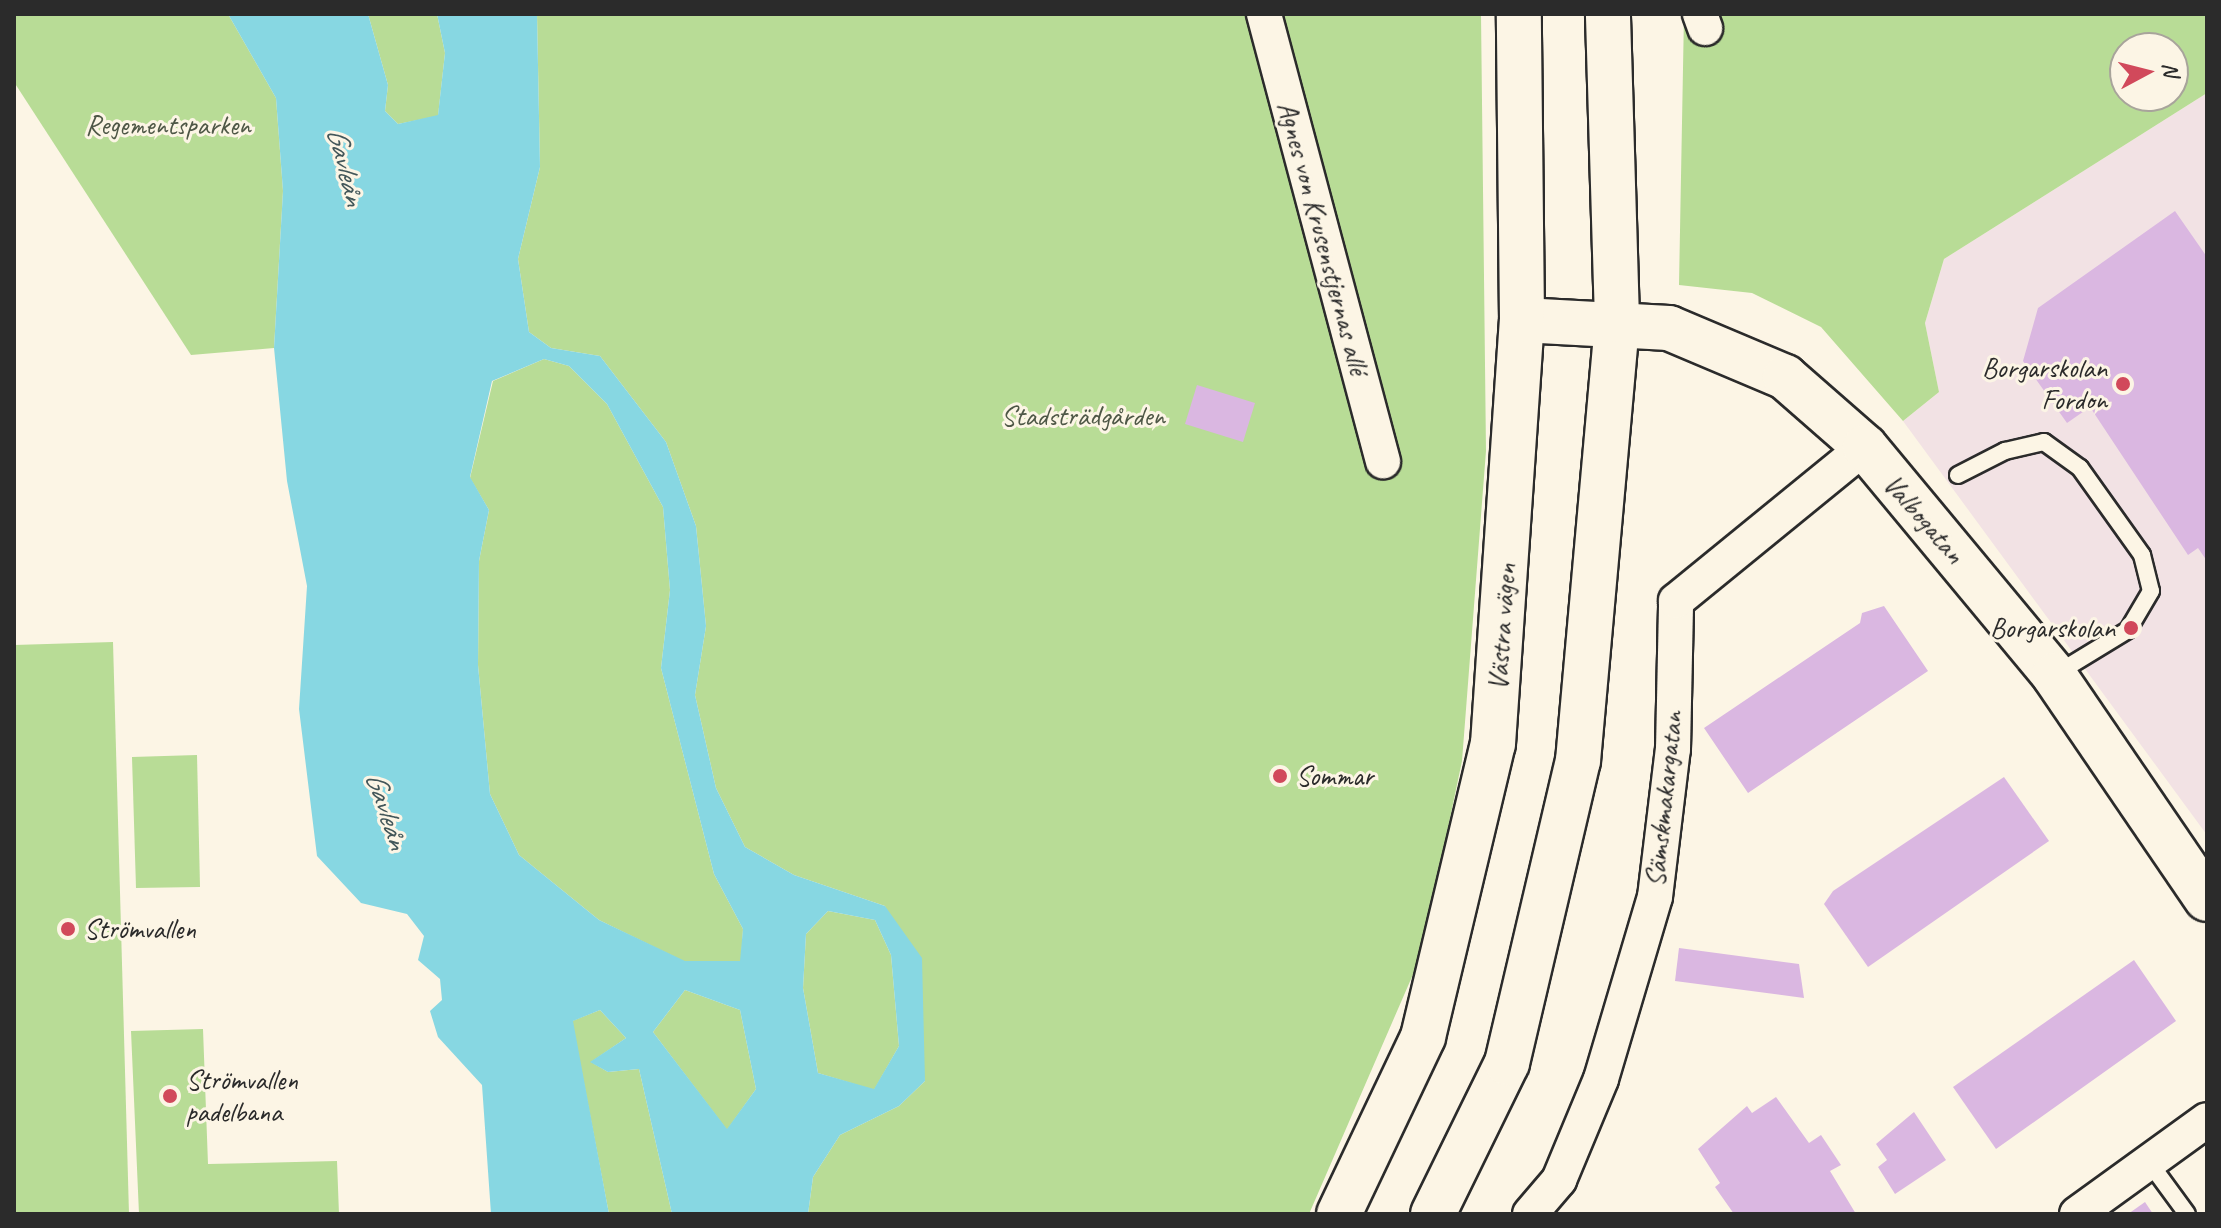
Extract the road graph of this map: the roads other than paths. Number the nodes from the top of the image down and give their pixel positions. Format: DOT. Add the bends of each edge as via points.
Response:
graph roads {
  1 [pos="1264,14"];
  2 [pos="1519,14"];
  3 [pos="1608,14"];
  4 [pos="1522,320"];
  5 [pos="1617,320"];
  6 [pos="1865,447"];
  7 [pos="1383,461"];
  8 [pos="1958,475"];
  9 [pos="2054,675"];
  10 [pos="2207,899"];
  11 [pos="2207,1120"];
  12 [pos="2149,1162"];
  13 [pos="1339,1214"];
  14 [pos="1433,1214"];
  15 [pos="1530,1214"];
  16 [pos="2077,1214"];
  17 [pos="2187,1214"];
  1 -- 7 [label="street, Agnes von Krusenstjernas allé"];
  2 -- 4 [label="main road, Västra vägen"];
  3 -- 5 [label="main road"];
  4 -- 5 [label="main road, Valbogatan"];
  4 -- 13 [label="main road, Västra vägen" via="1493,744 1423,1037"];
  5 -- 6 [label="main road, Valbogatan" via="1669,328 1785,377"];
  5 -- 14 [label="main road" via="1578,761 1507,1063"];
  6 -- 9 [label="main road, Valbogatan"];
  6 -- 15 [label="street, Sämskmakargatan" via="1676,601 1673,749 1655,897 1601,1079 1559,1180"];
  8 -- 9 [label="lane" via="2005,451 2044,442 2080,468 2142,555 2151,591 2128,630"];
  9 -- 10 [label="main road, Valbogatan"];
  11 -- 12 [label="street"];
  12 -- 16 [label="street"];
  12 -- 17 [label="lane"];
}
